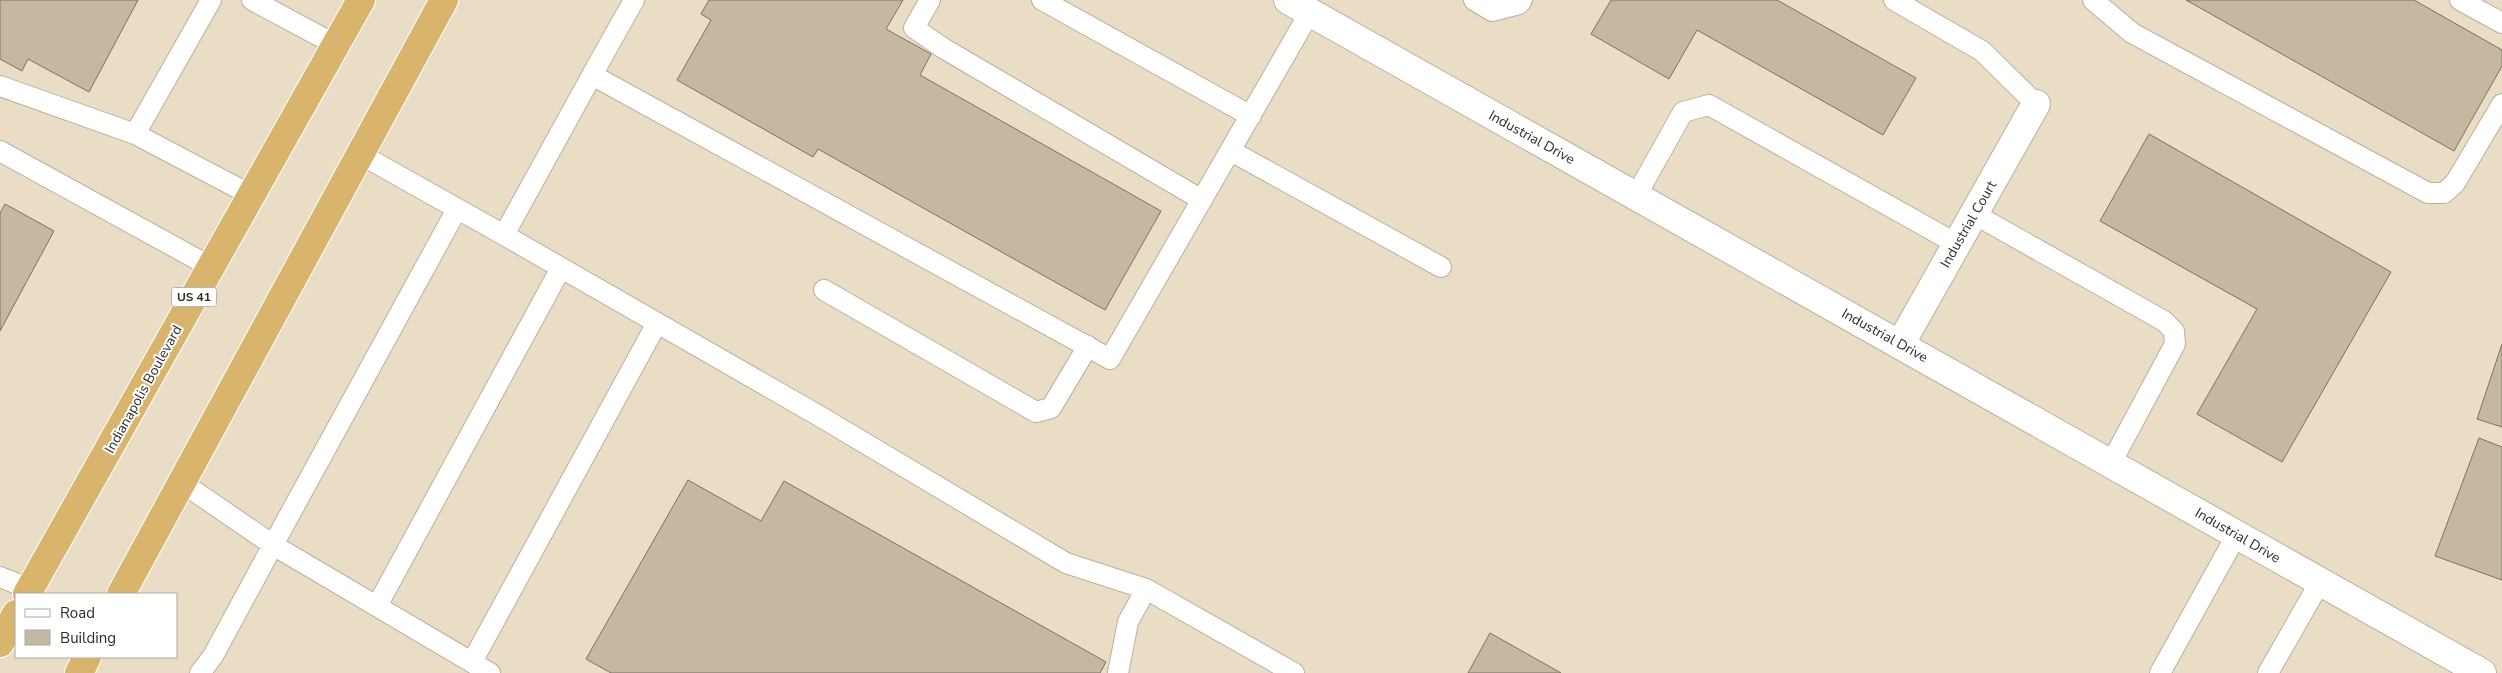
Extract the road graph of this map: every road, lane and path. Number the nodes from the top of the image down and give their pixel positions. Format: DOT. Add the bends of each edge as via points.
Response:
graph roads {
  1 [pos="212,0"];
  2 [pos="252,0"];
  3 [pos="361,0"];
  4 [pos="444,0"];
  5 [pos="634,0"];
  6 [pos="930,0"];
  7 [pos="1042,0"];
  8 [pos="1474,0"];
  9 [pos="1522,0"];
  10 [pos="1894,0"];
  11 [pos="2092,0"];
  12 [pos="2460,0"];
  13 [pos="1299,6"];
  14 [pos="2502,23"];
  15 [pos="336,45"];
  16 [pos="592,75"];
  17 [pos="0,86"];
  18 [pos="2036,104"];
  19 [pos="2502,104"];
  20 [pos="1251,116"];
  21 [pos="134,134"];
  22 [pos="0,150"];
  23 [pos="1230,150"];
  24 [pos="360,154"];
  25 [pos="251,195"];
  26 [pos="1636,196"];
  27 [pos="1202,200"];
  28 [pos="457,209"];
  29 [pos="1974,214"];
  30 [pos="504,235"];
  31 [pos="1956,244"];
  32 [pos="211,267"];
  33 [pos="1441,267"];
  34 [pos="561,268"];
  35 [pos="824,290"];
  36 [pos="657,323"];
  37 [pos="1901,344"];
  38 [pos="1088,346"];
  39 [pos="2111,463"];
  40 [pos="181,482"];
  41 [pos="2237,534"];
  42 [pos="273,544"];
  43 [pos="0,577"];
  44 [pos="2320,582"];
  45 [pos="1146,589"];
  46 [pos="29,592"];
  47 [pos="122,593"];
  48 [pos="378,606"];
  49 [pos="15,616"];
  50 [pos="0,643"];
  51 [pos="86,658"];
  52 [pos="472,662"];
  53 [pos="79,673"];
  54 [pos="200,673"];
  55 [pos="490,673"];
  56 [pos="1118,673"];
  57 [pos="1294,673"];
  58 [pos="2160,673"];
  59 [pos="2268,673"];
  60 [pos="2482,673"];
  1 -- 21 [label="lane"];
  2 -- 15 [label="lane"];
  3 -- 15 [label="highway, Indianapolis Boulevard / US 41"];
  4 -- 24 [label="highway"];
  5 -- 16 [label="lane"];
  6 -- 27 [label="lane" via="914,28"];
  7 -- 20 [label="lane"];
  8 -- 9 [label="lane" via="1492,11 1519,4"];
  10 -- 18 [label="lane" via="1982,51"];
  11 -- 19 [label="lane" via="2132,33 2428,193 2444,193 2455,183"];
  12 -- 14 [label="lane"];
  13 -- 20 [label="lane"];
  13 -- 26 [label="street, Industrial Drive"];
  15 -- 25 [label="highway, Indianapolis Boulevard / US 41"];
  16 -- 30 [label="lane"];
  16 -- 38 [label="lane"];
  17 -- 21 [label="lane"];
  18 -- 29 [label="street, Industrial Court"];
  20 -- 23 [label="lane"];
  21 -- 25 [label="lane"];
  22 -- 32 [label="lane"];
  23 -- 27 [label="lane"];
  23 -- 33 [label="lane"];
  24 -- 28 [label="lane"];
  24 -- 40 [label="highway"];
  25 -- 32 [label="highway, Indianapolis Boulevard / US 41"];
  26 -- 31 [label="lane" via="1684,112 1709,105"];
  26 -- 37 [label="street, Industrial Drive"];
  27 -- 38 [label="lane" via="1110,359"];
  28 -- 30 [label="lane"];
  28 -- 42 [label="lane"];
  29 -- 31 [label="street, Industrial Court"];
  29 -- 39 [label="lane" via="2164,321 2174,331 2175,344"];
  30 -- 34 [label="lane"];
  31 -- 37 [label="street, Industrial Court"];
  32 -- 46 [label="highway, Indianapolis Boulevard / US 41"];
  34 -- 36 [label="lane"];
  34 -- 48 [label="lane"];
  35 -- 38 [label="lane" via="1036,412 1052,408"];
  36 -- 45 [label="lane" via="1066,563"];
  36 -- 52 [label="lane"];
  37 -- 39 [label="street, Industrial Drive"];
  39 -- 41 [label="street, Industrial Drive"];
  40 -- 42 [label="lane"];
  40 -- 47 [label="highway"];
  41 -- 44 [label="street, Industrial Drive"];
  41 -- 58 [label="lane"];
  42 -- 48 [label="lane"];
  42 -- 54 [label="lane" via="213,656"];
  43 -- 46 [label="lane"];
  44 -- 59 [label="lane"];
  44 -- 60 [label="street, Industrial Drive"];
  45 -- 56 [label="lane" via="1128,622"];
  45 -- 57 [label="lane"];
  48 -- 52 [label="lane"];
  49 -- 50 [label="highway"];
  51 -- 53 [label="highway"];
  52 -- 55 [label="lane"];
}
